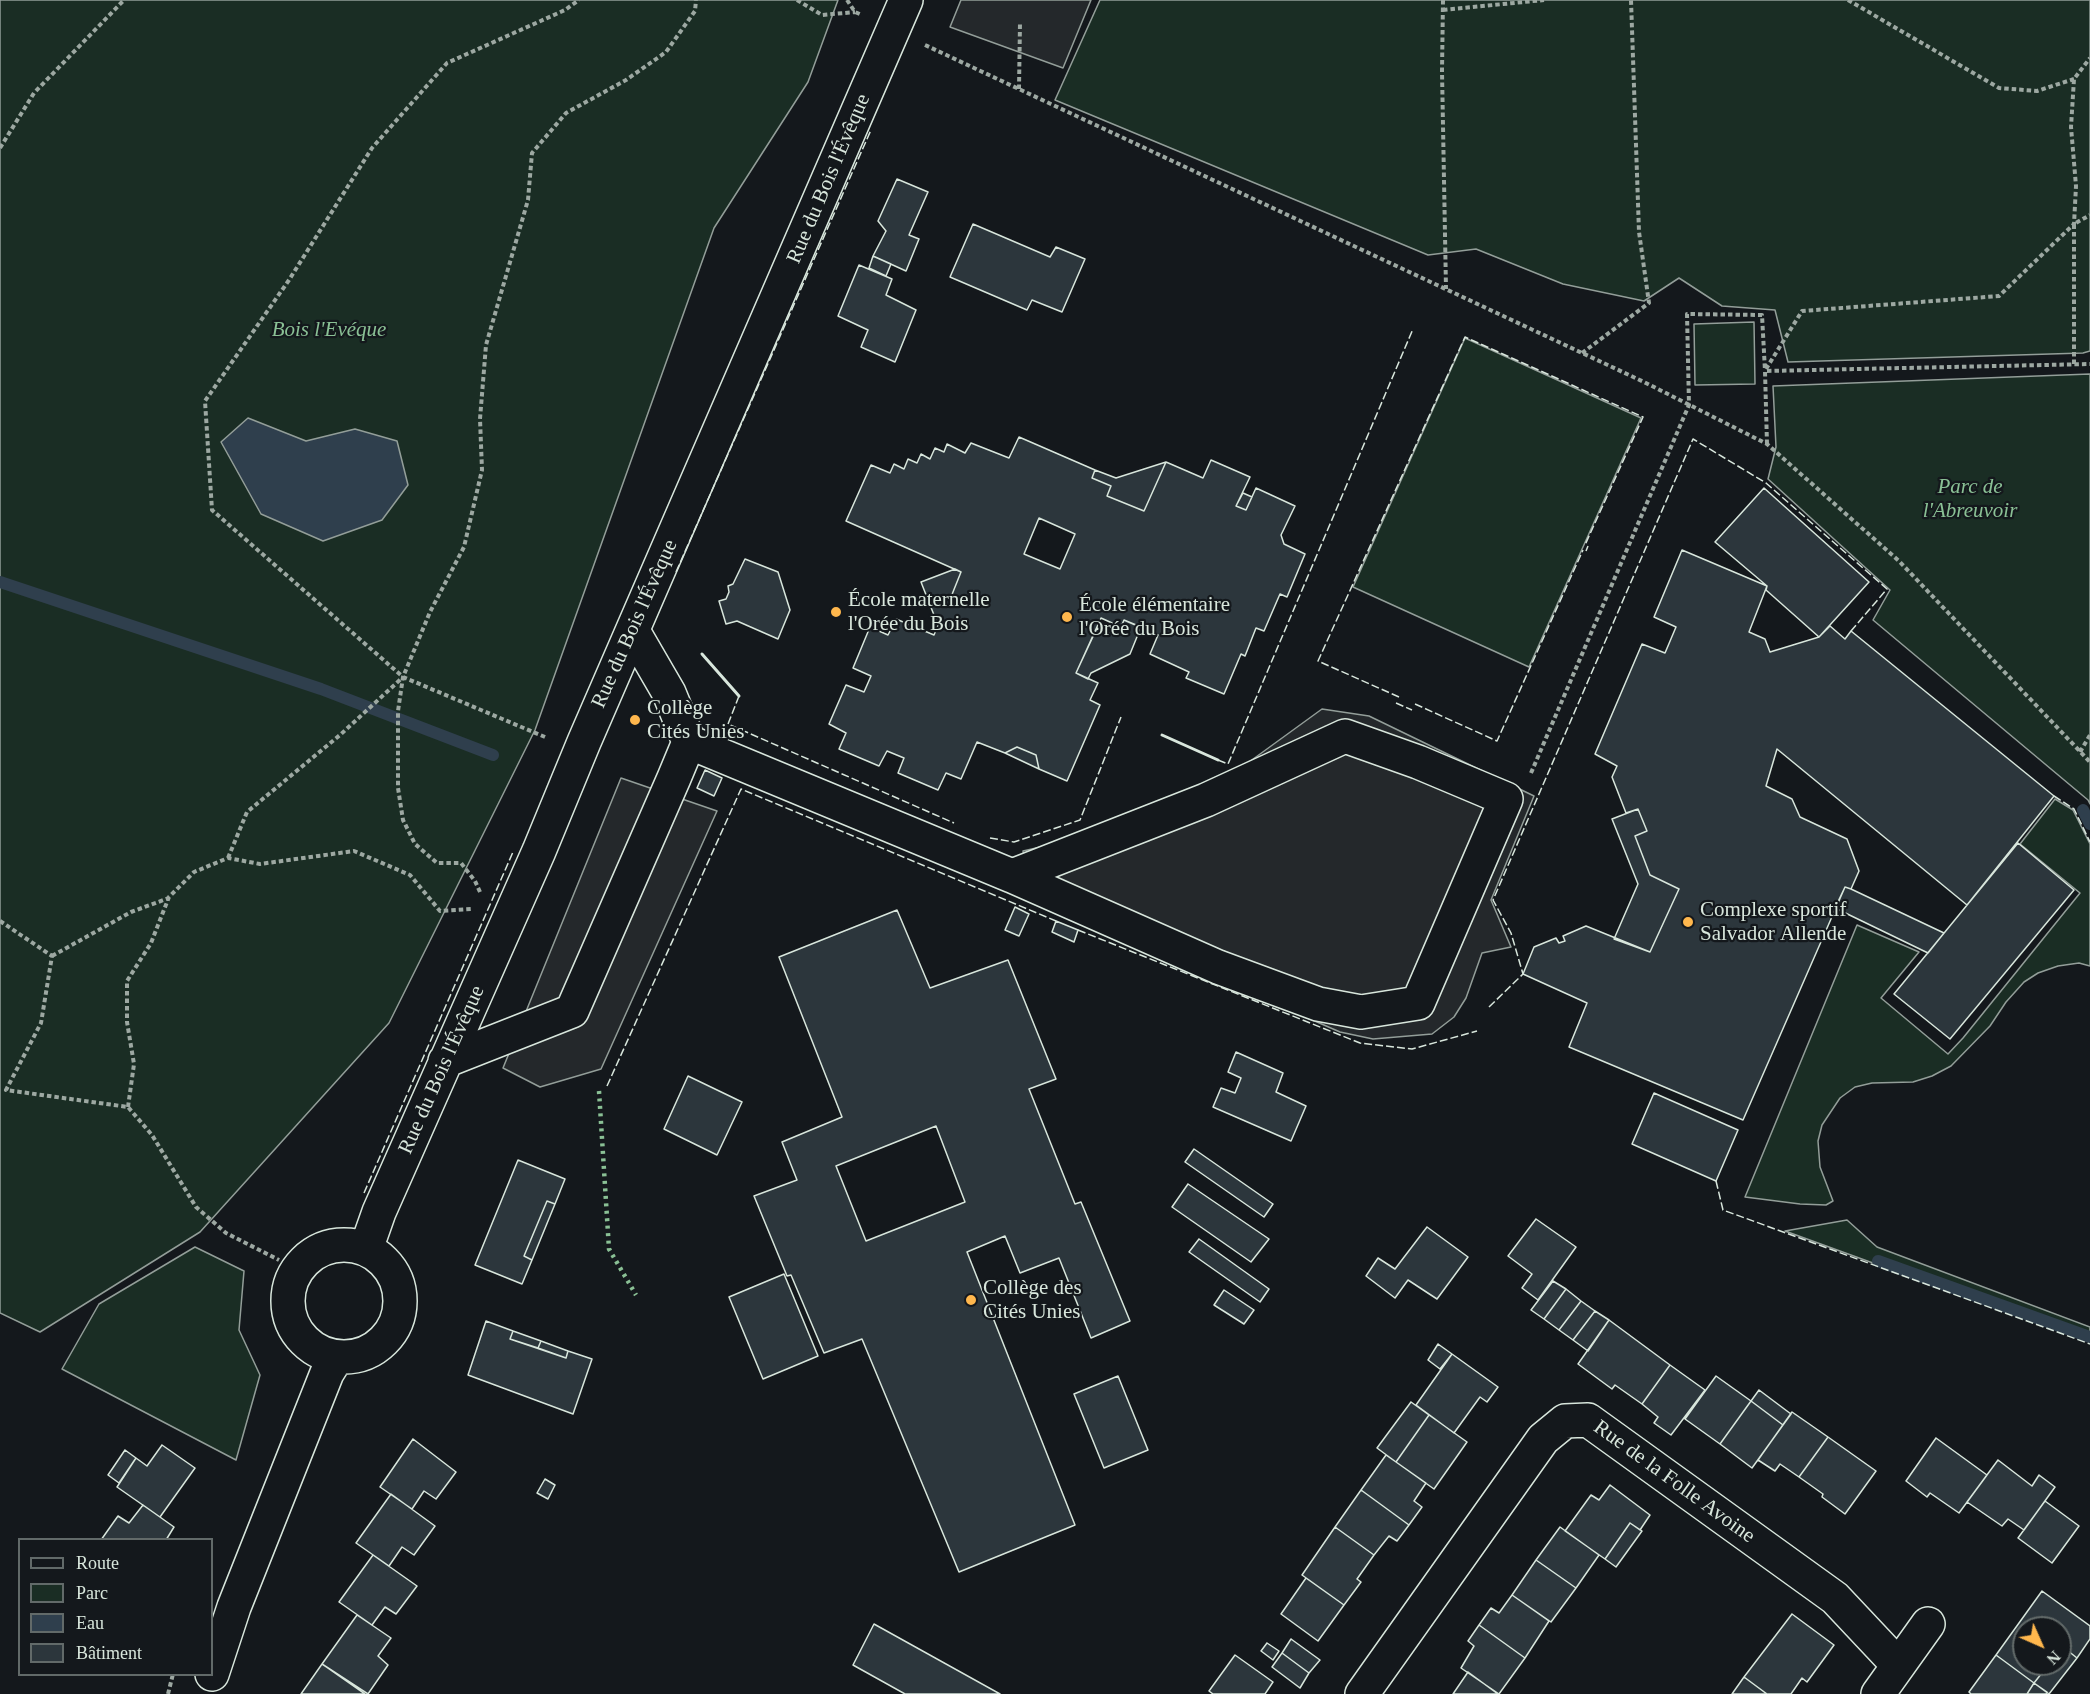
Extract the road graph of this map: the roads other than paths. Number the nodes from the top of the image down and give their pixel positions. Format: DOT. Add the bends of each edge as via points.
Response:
graph roads {
  1 [pos="906,0"];
  2 [pos="633,631"];
  3 [pos="689,742"];
  4 [pos="1012,876"];
  5 [pos="445,1061"];
  6 [pos="366,1249"];
  7 [pos="337,1357"];
  8 [pos="1928,1624"];
  9 [pos="1898,1665"];
  10 [pos="213,1668"];
  11 [pos="210,1676"];
  12 [pos="204,1694"];
  13 [pos="1362,1694"];
  14 [pos="1878,1694"];
  1 -- 2 [label="street, Rue du Bois l'Évêque"];
  2 -- 3 [label="street" via="669,693"];
  2 -- 5 [label="street, Rue du Bois l'Évêque"];
  3 -- 4 [label="street"];
  3 -- 5 [label="street" via="572,1011"];
  4 -- 4 [label="street" via="1218,967 1318,1004 1361,1012 1418,1003 1506,799 1345,736 1206,800"];
  5 -- 6 [label="street, Rue du Bois l'Évêque"];
  6 -- 7 [label="street" via="392,1272 399,1289 399,1307 385,1338 371,1350"];
  6 -- 7 [label="street" via="328,1247 311,1255 289,1286 287,1305 292,1324 303,1340 318,1351"];
  7 -- 10 [label="street" via="327,1373"];
  8 -- 9 [label="street"];
  9 -- 13 [label="street, Rue de la Folle Avoine" via="1835,1598 1588,1420 1565,1421 1543,1439"];
  9 -- 14 [label="street"];
  11 -- 12 [label="street"];
}
